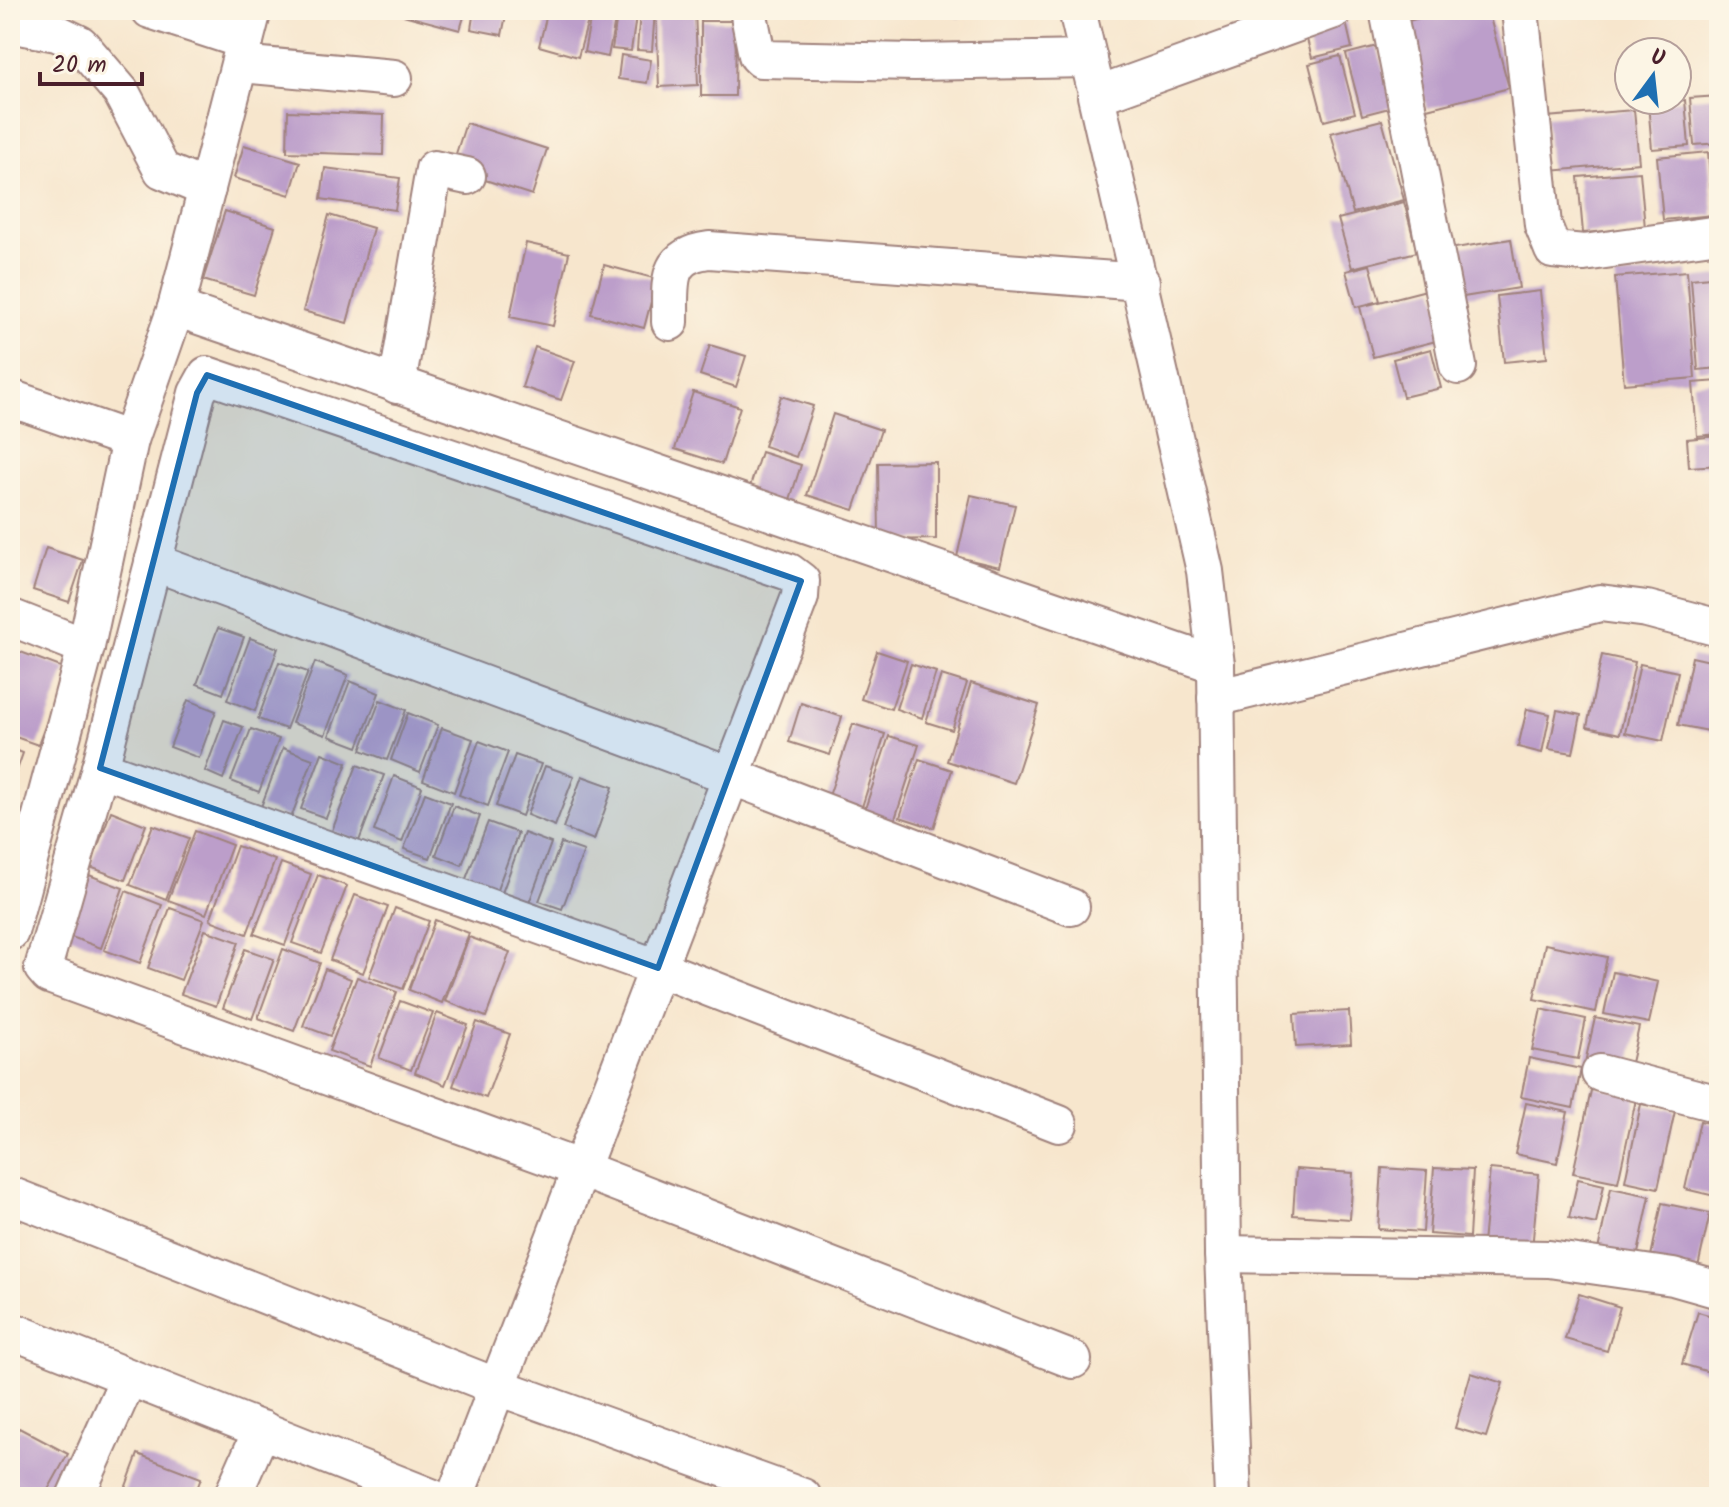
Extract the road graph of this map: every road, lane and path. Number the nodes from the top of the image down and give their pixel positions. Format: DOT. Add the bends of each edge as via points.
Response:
graph roads {
  1 [pos="150,10"];
  2 [pos="748,10"];
  3 [pos="1077,10"];
  4 [pos="1388,10"];
  5 [pos="1520,10"];
  6 [pos="1323,11"];
  7 [pos="10,24"];
  8 [pos="246,38"];
  9 [pos="1089,59"];
  10 [pos="394,78"];
  11 [pos="1096,96"];
  12 [pos="467,176"];
  13 [pos="207,189"];
  14 [pos="1719,234"];
  15 [pos="1141,282"];
  16 [pos="176,308"];
  17 [pos="670,322"];
  18 [pos="1458,366"];
  19 [pos="397,385"];
  20 [pos="10,398"];
  21 [pos="130,440"];
  22 [pos="153,562"];
  23 [pos="10,617"];
  24 [pos="1719,628"];
  25 [pos="86,647"];
  26 [pos="1216,682"];
  27 [pos="100,768"];
  28 [pos="731,776"];
  29 [pos="19,858"];
  30 [pos="1071,907"];
  31 [pos="10,932"];
  32 [pos="658,968"];
  33 [pos="1600,1073"];
  34 [pos="1719,1104"];
  35 [pos="1059,1124"];
  36 [pos="581,1169"];
  37 [pos="10,1195"];
  38 [pos="1223,1254"];
  39 [pos="1719,1290"];
  40 [pos="10,1330"];
  41 [pos="1073,1360"];
  42 [pos="128,1379"];
  43 [pos="498,1387"];
  44 [pos="262,1429"];
  45 [pos="75,1497"];
  46 [pos="232,1497"];
  47 [pos="431,1497"];
  48 [pos="455,1497"];
  49 [pos="803,1497"];
  50 [pos="1233,1497"];
  1 -- 8 [label="street"];
  2 -- 9 [label="street" via="761,59"];
  3 -- 9 [label="street"];
  4 -- 18 [label="street"];
  5 -- 14 [label="street" via="1543,225 1553,250 1584,253"];
  6 -- 11 [label="street"];
  7 -- 13 [label="street" via="57,33 80,44 121,92 162,170"];
  8 -- 10 [label="street"];
  8 -- 13 [label="street"];
  9 -- 11 [label="street"];
  11 -- 15 [label="street"];
  12 -- 19 [label="street" via="434,169"];
  13 -- 16 [label="street"];
  15 -- 17 [label="street" via="709,250 679,260 672,276"];
  15 -- 26 [label="street" via="1205,571"];
  16 -- 19 [label="street"];
  16 -- 21 [label="street"];
  19 -- 26 [label="street"];
  20 -- 21 [label="street"];
  21 -- 25 [label="street"];
  22 -- 27 [label="street"];
  22 -- 28 [label="street"];
  22 -- 28 [label="street" via="197,393 207,375 789,572 801,581 800,597"];
  23 -- 25 [label="street"];
  24 -- 26 [label="street" via="1600,603"];
  25 -- 29 [label="street"];
  26 -- 38 [label="street"];
  27 -- 32 [label="street"];
  27 -- 36 [label="street" via="44,972"];
  28 -- 30 [label="street"];
  28 -- 32 [label="street"];
  29 -- 31 [label="street"];
  32 -- 35 [label="street"];
  32 -- 36 [label="street"];
  33 -- 34 [label="street"];
  36 -- 41 [label="street"];
  36 -- 43 [label="street"];
  37 -- 43 [label="street"];
  38 -- 39 [label="street" via="1549,1259 1607,1265"];
  38 -- 50 [label="street"];
  40 -- 42 [label="street"];
  42 -- 44 [label="street"];
  42 -- 45 [label="street"];
  43 -- 48 [label="street"];
  43 -- 49 [label="street"];
  44 -- 46 [label="street"];
  44 -- 47 [label="street"];
}
